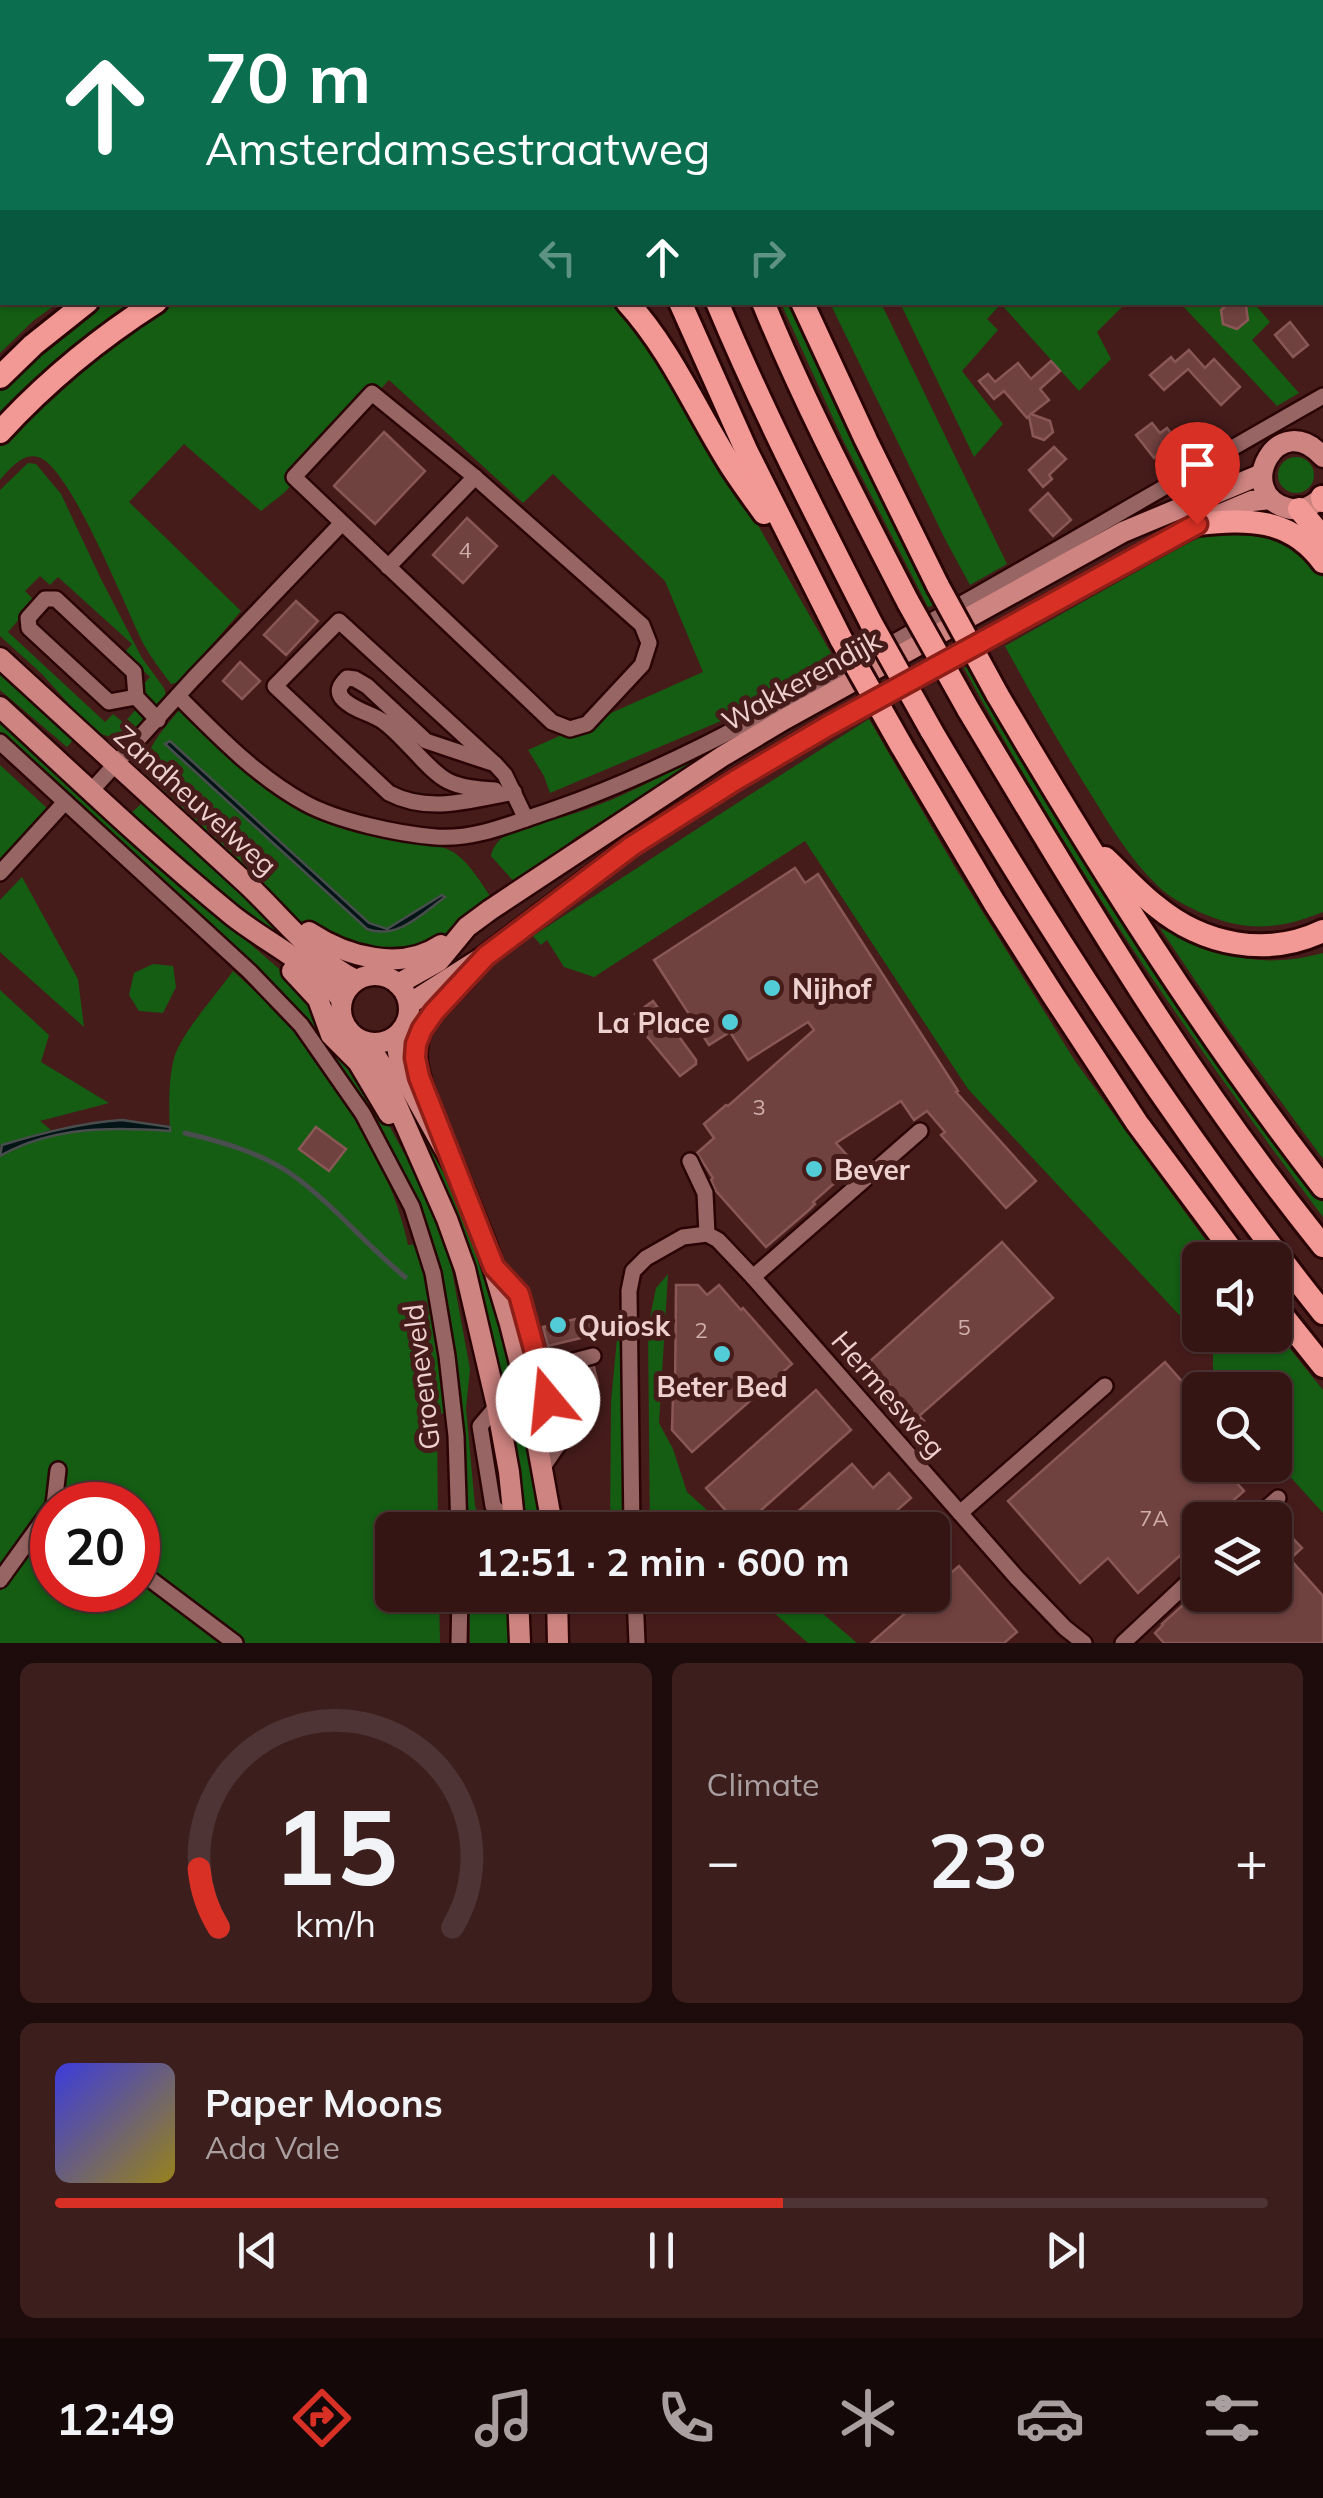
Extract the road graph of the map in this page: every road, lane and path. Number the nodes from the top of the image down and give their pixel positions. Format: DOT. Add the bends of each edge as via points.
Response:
graph roads {
  1 [pos="83,305"];
  2 [pos="151,305"];
  3 [pos="629,305"];
  4 [pos="681,305"];
  5 [pos="718,305"];
  6 [pos="763,305"];
  7 [pos="803,305"];
  8 [pos="0,377"];
  9 [pos="1323,396"];
  10 [pos="0,432"];
  11 [pos="1319,446"];
  12 [pos="1262,474"];
  13 [pos="474,477"];
  14 [pos="1323,498"];
  15 [pos="1271,499"];
  16 [pos="1300,509"];
  17 [pos="341,524"];
  18 [pos="1197,524"];
  19 [pos="1323,550"];
  20 [pos="1323,562"];
  21 [pos="388,567"];
  22 [pos="808,576"];
  23 [pos="0,658"];
  24 [pos="178,696"];
  25 [pos="136,697"];
  26 [pos="0,707"];
  27 [pos="158,720"];
  28 [pos="0,742"];
  29 [pos="495,764"];
  30 [pos="117,765"];
  31 [pos="91,791"];
  32 [pos="514,792"];
  33 [pos="65,802"];
  34 [pos="526,818"];
  35 [pos="1084,839"];
  36 [pos="0,873"];
  37 [pos="270,906"];
  38 [pos="236,918"];
  39 [pos="466,927"];
  40 [pos="1323,931"];
  41 [pos="486,956"];
  42 [pos="356,980"];
  43 [pos="398,984"];
  44 [pos="342,1000"];
  45 [pos="409,1004"];
  46 [pos="395,1038"];
  47 [pos="367,1043"];
  48 [pos="920,1132"];
  49 [pos="690,1161"];
  50 [pos="455,1168"];
  51 [pos="426,1176"];
  52 [pos="1323,1187"];
  53 [pos="707,1234"];
  54 [pos="1226,1242"];
  55 [pos="1323,1246"];
  56 [pos="494,1267"];
  57 [pos="754,1278"];
  58 [pos="1323,1313"];
  59 [pos="1292,1327"];
  60 [pos="593,1356"];
  61 [pos="1323,1366"];
  62 [pos="539,1370"];
  63 [pos="1105,1386"];
  64 [pos="543,1467"];
  65 [pos="58,1470"];
  66 [pos="56,1482"];
  67 [pos="1278,1498"];
  68 [pos="1274,1502"];
  69 [pos="458,1512"];
  70 [pos="513,1512"];
  71 [pos="550,1512"];
  72 [pos="632,1512"];
  73 [pos="960,1513"];
  74 [pos="30,1538"];
  75 [pos="0,1580"];
  76 [pos="160,1586"];
  77 [pos="1182,1587"];
  78 [pos="460,1612"];
  79 [pos="519,1612"];
  80 [pos="557,1612"];
  81 [pos="636,1612"];
  82 [pos="236,1643"];
  83 [pos="459,1643"];
  84 [pos="520,1643"];
  85 [pos="558,1643"];
  86 [pos="637,1643"];
  87 [pos="1084,1643"];
  88 [pos="1123,1643"];
  1 -- 8 [label="highway"];
  2 -- 10 [label="highway" via="68,366"];
  3 -- 22 [label="highway"];
  4 -- 22 [label="highway"];
  5 -- 58 [label="highway, bridge" via="806,498 931,730 1166,1104"];
  6 -- 55 [label="highway, bridge" via="842,474 968,710 1111,946"];
  7 -- 35 [label="highway, bridge" via="938,586"];
  9 -- 34 [label="street, Wakkerendijk" via="975,598 684,756"];
  11 -- 12 [label="main road" via="1295,441 1276,447"];
  12 -- 15 [label="main road"];
  12 -- 39 [label="main road, Wakkerendijk" via="1123,532 784,720"];
  13 -- 17 [label="street" via="372,393 294,477"];
  13 -- 21 [label="street"];
  13 -- 21 [label="street" via="642,625 648,643 642,665 588,724 570,729 552,722"];
  14 -- 16 [label="main road"];
  15 -- 16 [label="main road"];
  15 -- 18 [label="main road, Wakkerendijk"];
  16 -- 19 [label="highway"];
  17 -- 21 [label="street"];
  17 -- 24 [label="street"];
  18 -- 20 [label="highway" via="1271,525 1301,538"];
  18 -- 41 [label="main road, Wakkerendijk" via="736,780 632,846"];
  22 -- 54 [label="highway, bridge" via="994,902 1137,1123"];
  23 -- 30 [label="main road, Zandheuvelweg"];
  24 -- 27 [label="street"];
  24 -- 34 [label="street, Wakkerendijk" via="246,762 309,805 376,828 440,838 480,834"];
  25 -- 25 [label="street" via="134,672 56,599 45,599 28,618 29,628 109,702"];
  25 -- 27 [label="street"];
  26 -- 31 [label="main road"];
  27 -- 30 [label="street"];
  28 -- 33 [label="street"];
  29 -- 32 [label="street"];
  29 -- 32 [label="street" via="426,741 367,686 356,679 342,682 341,697 384,722 446,780"];
  29 -- 32 [label="street" via="339,621 275,686 406,802 444,806"];
  30 -- 31 [label="street"];
  30 -- 37 [label="main road, Zandheuvelweg"];
  31 -- 38 [label="main road"];
  32 -- 34 [label="street"];
  33 -- 36 [label="street"];
  33 -- 69 [label="street, Groeneveld" via="250,971 301,1025 363,1114 412,1206 433,1274 456,1436"];
  35 -- 40 [label="highway" via="1152,904 1210,937 1276,945"];
  35 -- 52 [label="highway" via="1192,1006"];
  37 -- 39 [label="main road" via="334,948 362,956 413,959"];
  37 -- 42 [label="main road, Zandheuvelweg"];
  38 -- 44 [label="main road"];
  38 -- 51 [label="main road" via="318,999 331,1036 365,1072"];
  39 -- 43 [label="main road, Wakkerendijk" via="439,961"];
  41 -- 45 [label="main road, Wakkerendijk"];
  41 -- 50 [label="main road" via="434,1012 416,1050 419,1077"];
  42 -- 43 [label="main road" via="378,975"];
  42 -- 44 [label="main road"];
  43 -- 45 [label="main road"];
  44 -- 47 [label="main road" via="344,1024"];
  45 -- 46 [label="main road"];
  46 -- 47 [label="main road"];
  46 -- 50 [label="main road" via="408,1082"];
  47 -- 51 [label="main road"];
  48 -- 57 [label="street"];
  49 -- 53 [label="street" via="705,1193"];
  50 -- 56 [label="main road"];
  51 -- 70 [label="main road" via="464,1269 497,1406"];
  53 -- 57 [label="street, Hermesweg"];
  53 -- 72 [label="street" via="683,1237 633,1271"];
  56 -- 62 [label="street" via="519,1294"];
  56 -- 64 [label="main road"];
  57 -- 73 [label="street, Hermesweg"];
  59 -- 61 [label="highway"];
  60 -- 62 [label="street"];
  62 -- 64 [label="street" via="558,1429 558,1445"];
  63 -- 73 [label="street"];
  64 -- 71 [label="main road"];
  65 -- 66 [label="street"];
  67 -- 68 [label="street"];
  73 -- 87 [label="street, Hermesweg"];
  74 -- 75 [label="street"];
  76 -- 82 [label="street"];
  77 -- 88 [label="street"];
  78 -- 83 [label="street"];
  79 -- 84 [label="main road"];
  80 -- 85 [label="main road"];
  81 -- 86 [label="street"];
}
